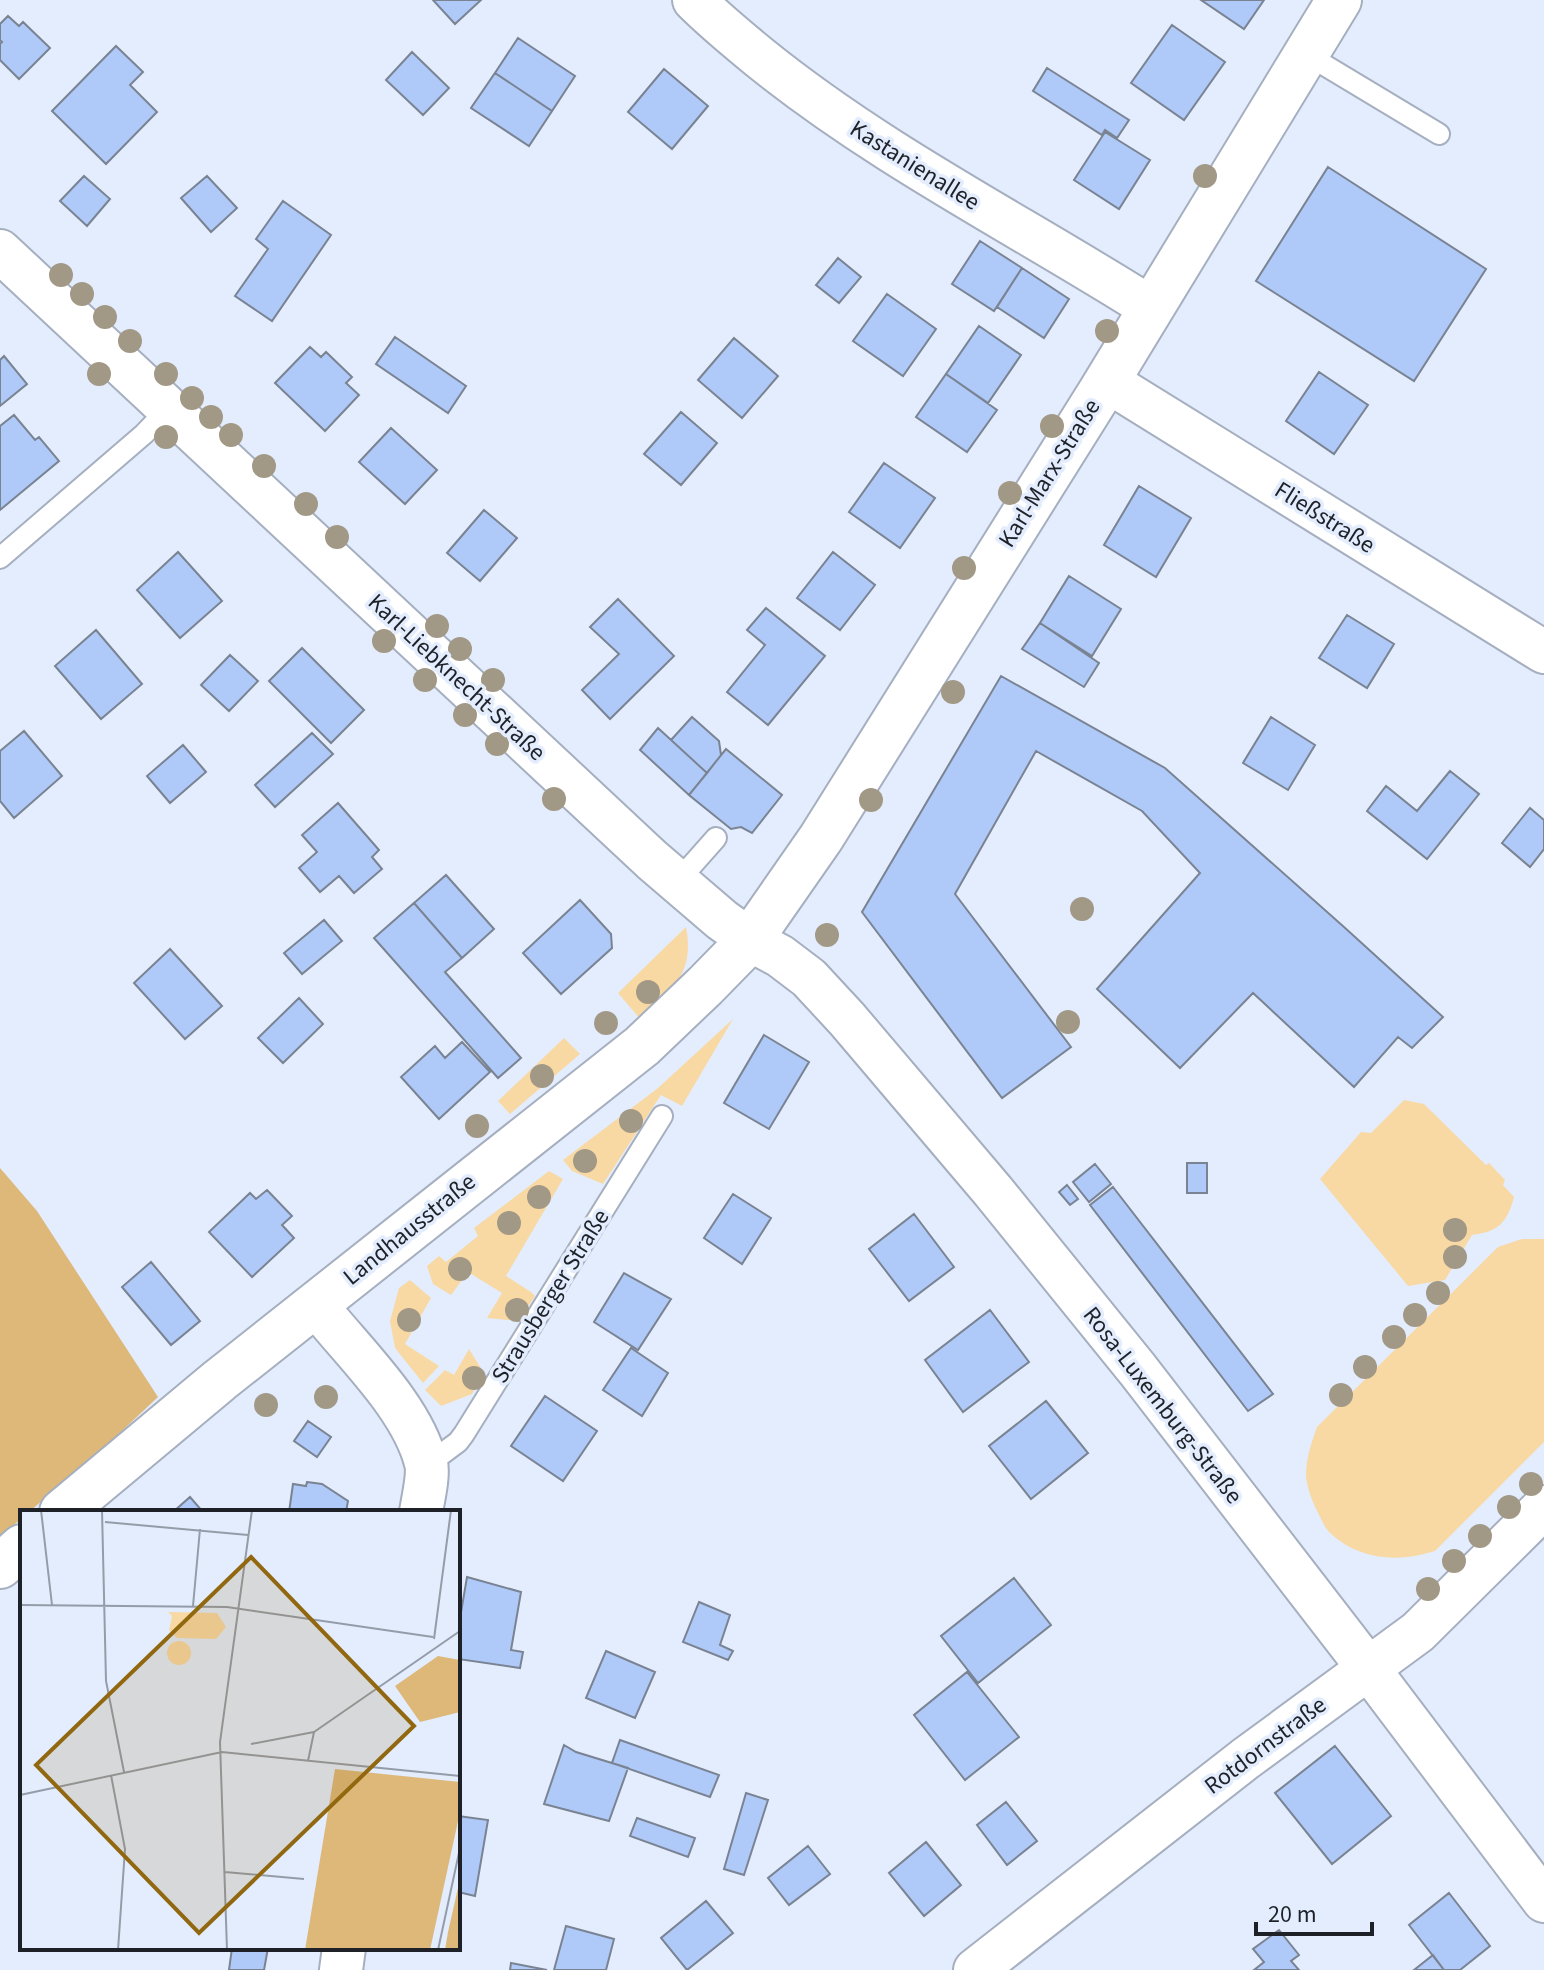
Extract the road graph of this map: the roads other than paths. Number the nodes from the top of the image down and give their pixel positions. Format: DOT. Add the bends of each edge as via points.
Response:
graph roads {
  1 [pos="694,0"];
  2 [pos="1339,0"];
  3 [pos="1306,54"];
  4 [pos="1439,134"];
  5 [pos="0,251"];
  6 [pos="1151,308"];
  7 [pos="1107,381"];
  8 [pos="169,408"];
  9 [pos="0,558"];
  10 [pos="1544,652"];
  11 [pos="716,838"];
  12 [pos="677,882"];
  13 [pos="750,940"];
  14 [pos="662,1116"];
  15 [pos="316,1305"];
  16 [pos="427,1465"];
  17 [pos="1544,1507"];
  18 [pos="64,1510"];
  19 [pos="421,1510"];
  20 [pos="20,1549"];
  21 [pos="0,1566"];
  22 [pos="1368,1668"];
  23 [pos="1544,1901"];
  24 [pos="344,1950"];
  25 [pos="341,1970"];
  26 [pos="975,1970"];
  1 -- 6 [label="street, Kastanienallee" via="827,109"];
  2 -- 3 [label="street, Karl-Marx-Straße"];
  3 -- 4 [label="lane"];
  3 -- 6 [label="street, Karl-Marx-Straße"];
  5 -- 8 [label="street, Karl-Liebknecht-Straße"];
  6 -- 7 [label="street, Karl-Marx-Straße"];
  7 -- 10 [label="street, Fließstraße"];
  7 -- 13 [label="street, Karl-Marx-Straße" via="847,797"];
  8 -- 9 [label="lane"];
  8 -- 12 [label="street, Karl-Liebknecht-Straße"];
  11 -- 12 [label="lane"];
  12 -- 13 [label="street, Karl-Liebknecht-Straße"];
  13 -- 15 [label="street, Landhausstraße" via="642,1046"];
  13 -- 22 [label="street, Rosa-Luxemburg-Straße" via="809,978 877,1054 1138,1370"];
  14 -- 16 [label="lane, Strausberger Straße" via="464,1434"];
  15 -- 16 [label="street" via="392,1397"];
  15 -- 18 [label="street, Landhausstraße"];
  16 -- 19 [label="street"];
  17 -- 22 [label="street, Rotdornstraße" via="1418,1632"];
  20 -- 21 [label="street"];
  22 -- 23 [label="street, Rosa-Luxemburg-Straße"];
  22 -- 26 [label="street, Rotdornstraße"];
  24 -- 25 [label="street"];
}
